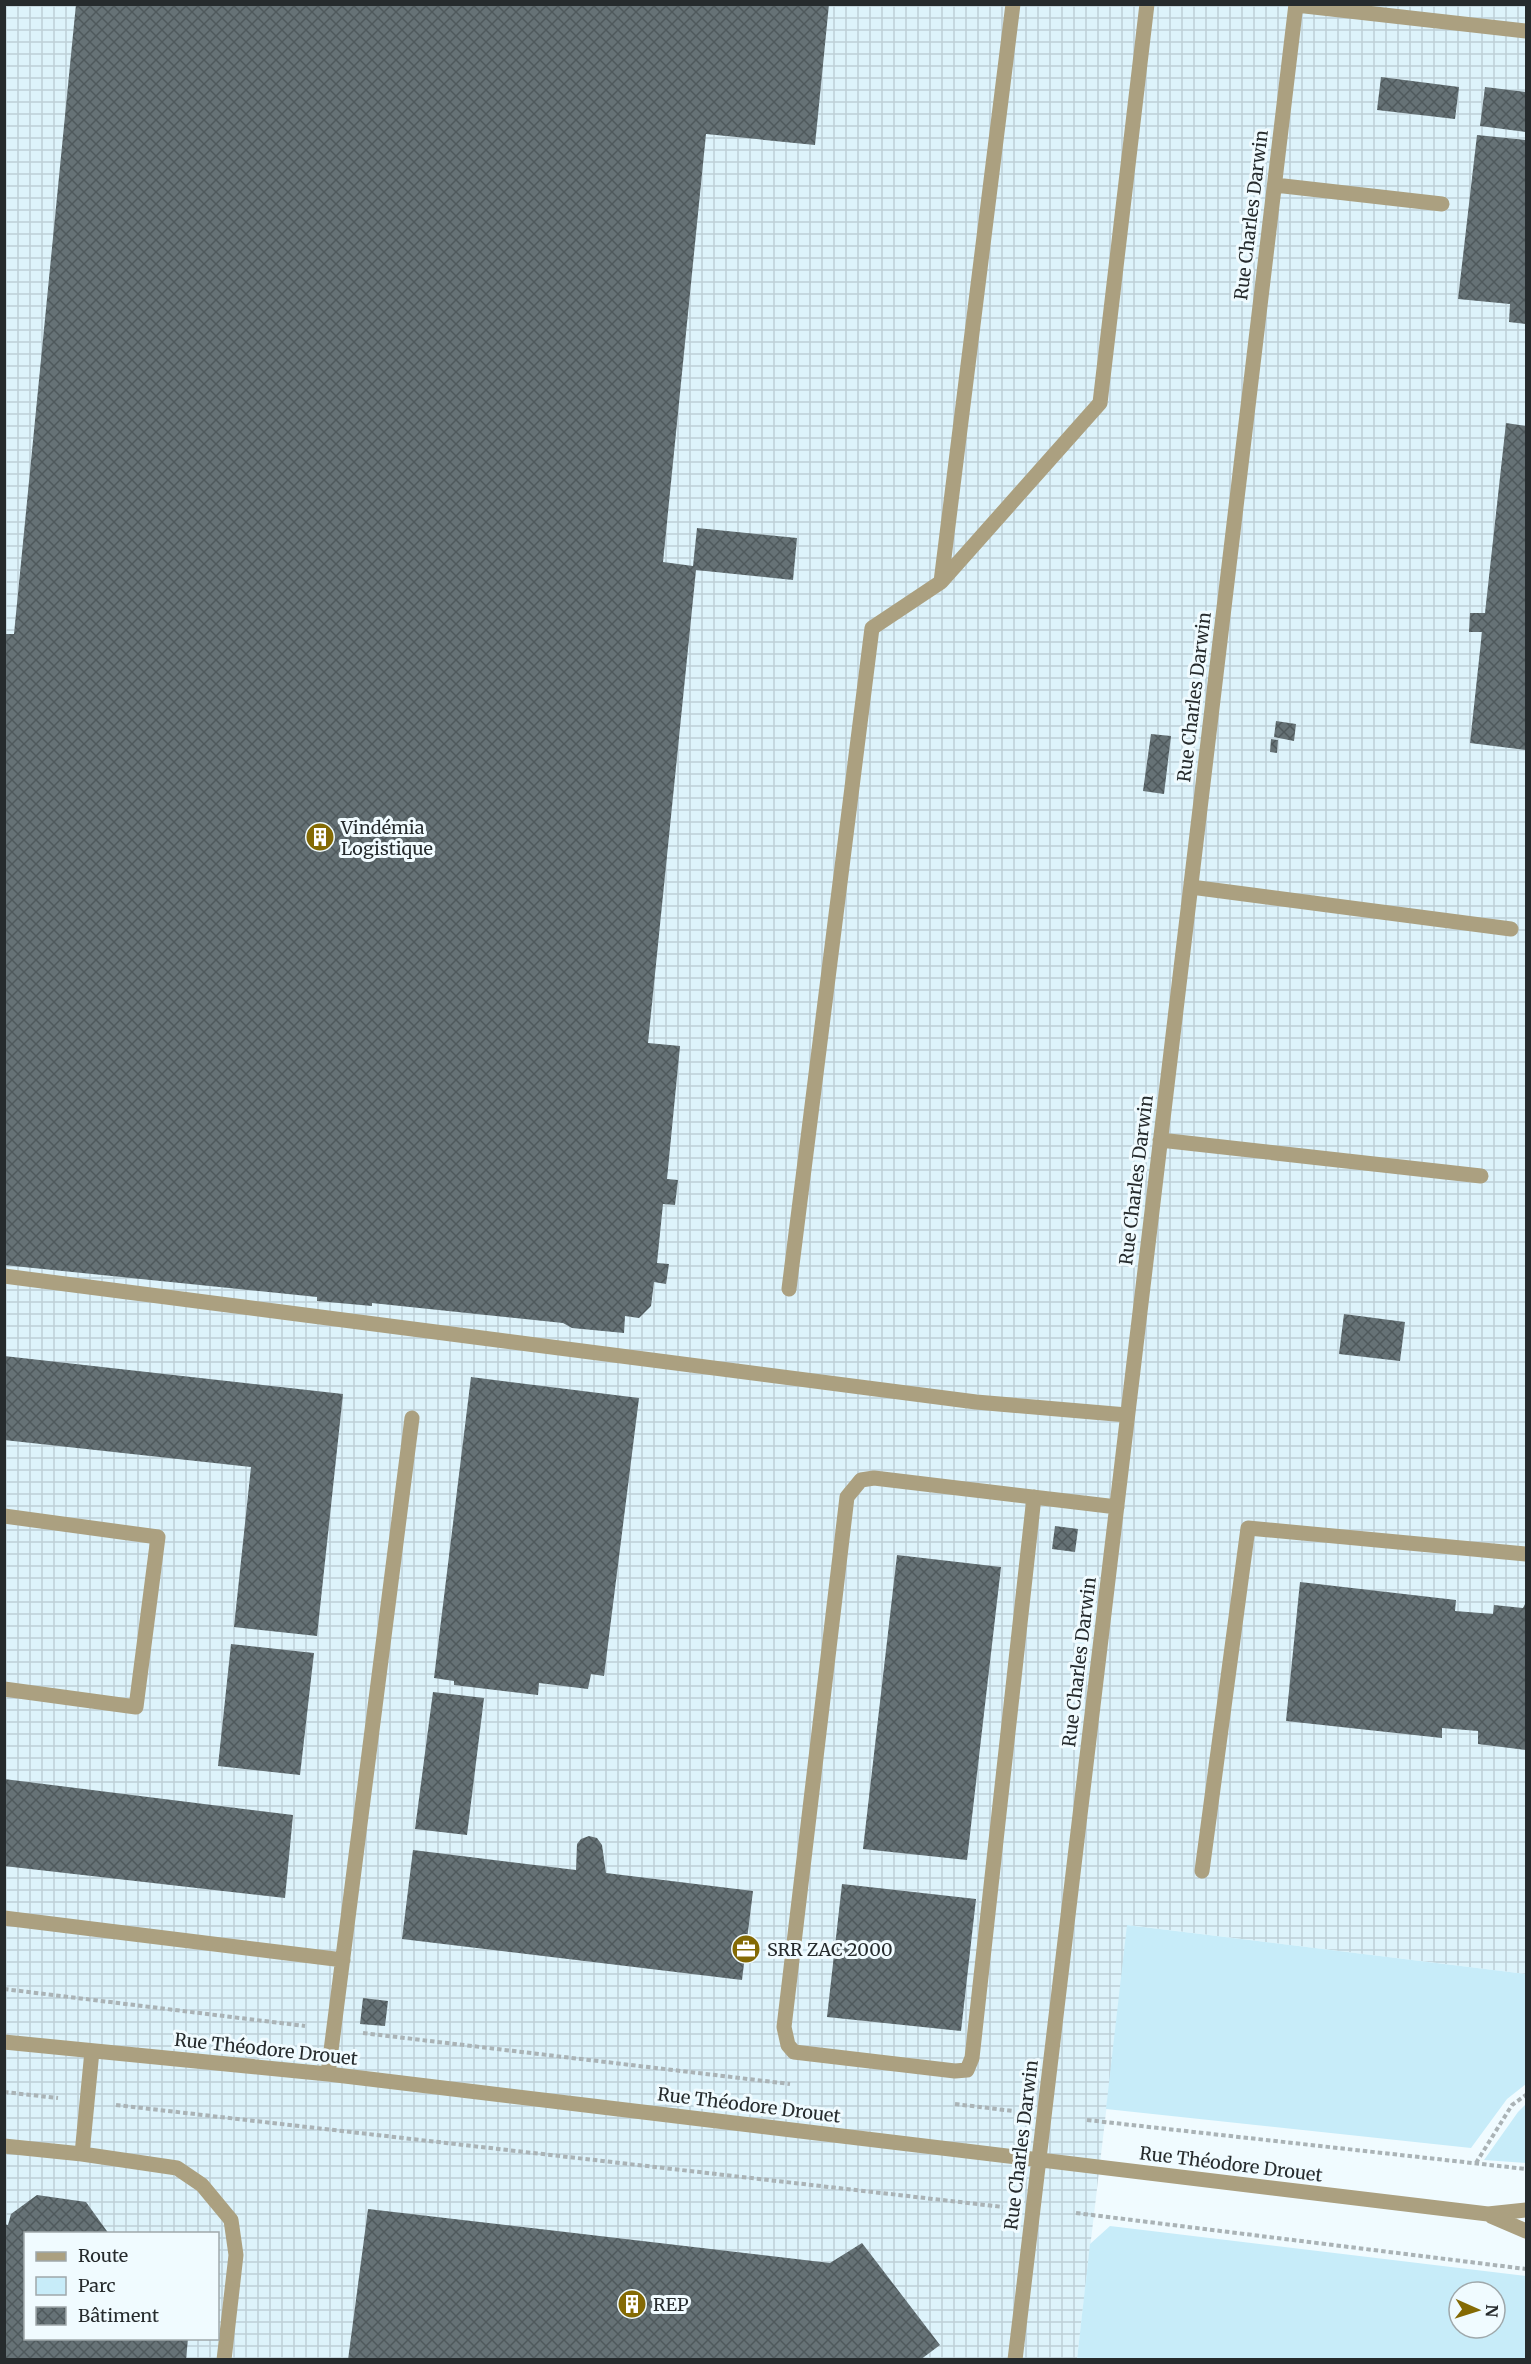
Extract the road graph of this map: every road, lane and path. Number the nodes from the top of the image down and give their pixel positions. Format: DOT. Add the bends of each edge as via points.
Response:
graph roads {
  1 [pos="1012,4"];
  2 [pos="1147,4"];
  3 [pos="1296,5"];
  4 [pos="1527,31"];
  5 [pos="1275,185"];
  6 [pos="1442,204"];
  7 [pos="941,582"];
  8 [pos="1191,887"];
  9 [pos="1511,929"];
  10 [pos="1160,1140"];
  11 [pos="1481,1176"];
  12 [pos="4,1276"];
  13 [pos="789,1289"];
  14 [pos="1127,1415"];
  15 [pos="412,1418"];
  16 [pos="1034,1497"];
  17 [pos="1117,1507"];
  18 [pos="4,1516"];
  19 [pos="1527,1554"];
  20 [pos="4,1689"];
  21 [pos="1202,1871"];
  22 [pos="4,1918"];
  23 [pos="342,1960"];
  24 [pos="4,1989"];
  25 [pos="334,2029"];
  26 [pos="4,2042"];
  27 [pos="92,2050"];
  28 [pos="328,2074"];
  29 [pos="790,2085"];
  30 [pos="4,2092"];
  31 [pos="1527,2095"];
  32 [pos="87,2102"];
  33 [pos="944,2103"];
  34 [pos="1017,2112"];
  35 [pos="1087,2120"];
  36 [pos="4,2146"];
  37 [pos="82,2154"];
  38 [pos="1040,2160"];
  39 [pos="1476,2163"];
  40 [pos="1527,2169"];
  41 [pos="1004,2208"];
  42 [pos="1527,2210"];
  43 [pos="1076,2213"];
  44 [pos="1488,2214"];
  45 [pos="1527,2231"];
  46 [pos="1527,2268"];
  47 [pos="224,2360"];
  48 [pos="1015,2360"];
  1 -- 7 [label="street"];
  2 -- 7 [label="street" via="1100,403"];
  3 -- 4 [label="street"];
  3 -- 5 [label="street, Rue Charles Darwin"];
  5 -- 6 [label="street"];
  5 -- 8 [label="street, Rue Charles Darwin"];
  7 -- 13 [label="street" via="872,628"];
  8 -- 9 [label="street"];
  8 -- 10 [label="street, Rue Charles Darwin"];
  10 -- 11 [label="street"];
  10 -- 14 [label="street, Rue Charles Darwin"];
  12 -- 14 [label="street" via="976,1401"];
  14 -- 17 [label="street, Rue Charles Darwin"];
  15 -- 23 [label="street"];
  16 -- 16 [label="street" via="874,1478 861,1480 847,1497 784,2027 794,2052 967,2070 972,2058"];
  16 -- 17 [label="street"];
  17 -- 38 [label="street, Rue Charles Darwin"];
  18 -- 20 [label="street" via="158,1537 136,1707"];
  19 -- 21 [label="street" via="1248,1528"];
  22 -- 23 [label="street"];
  23 -- 25 [label="street"];
  24 -- 25 [label="path"];
  25 -- 28 [label="street"];
  25 -- 29 [label="path"];
  26 -- 27 [label="street, Rue Théodore Drouet"];
  27 -- 28 [label="street, Rue Théodore Drouet"];
  27 -- 32 [label="street"];
  28 -- 38 [label="street, Rue Théodore Drouet"];
  30 -- 32 [label="path"];
  31 -- 39 [label="path" via="1512,2105"];
  32 -- 37 [label="street"];
  32 -- 41 [label="path"];
  33 -- 34 [label="path"];
  35 -- 39 [label="path"];
  36 -- 37 [label="street"];
  37 -- 47 [label="street" via="177,2168 202,2185 231,2220 236,2255"];
  38 -- 44 [label="street, Rue Théodore Drouet"];
  38 -- 48 [label="street, Rue Charles Darwin"];
  39 -- 40 [label="path"];
  42 -- 44 [label="street, Rue Théodore Drouet"];
  43 -- 46 [label="path"];
  44 -- 45 [label="street, Rue Théodore Drouet"];
}
